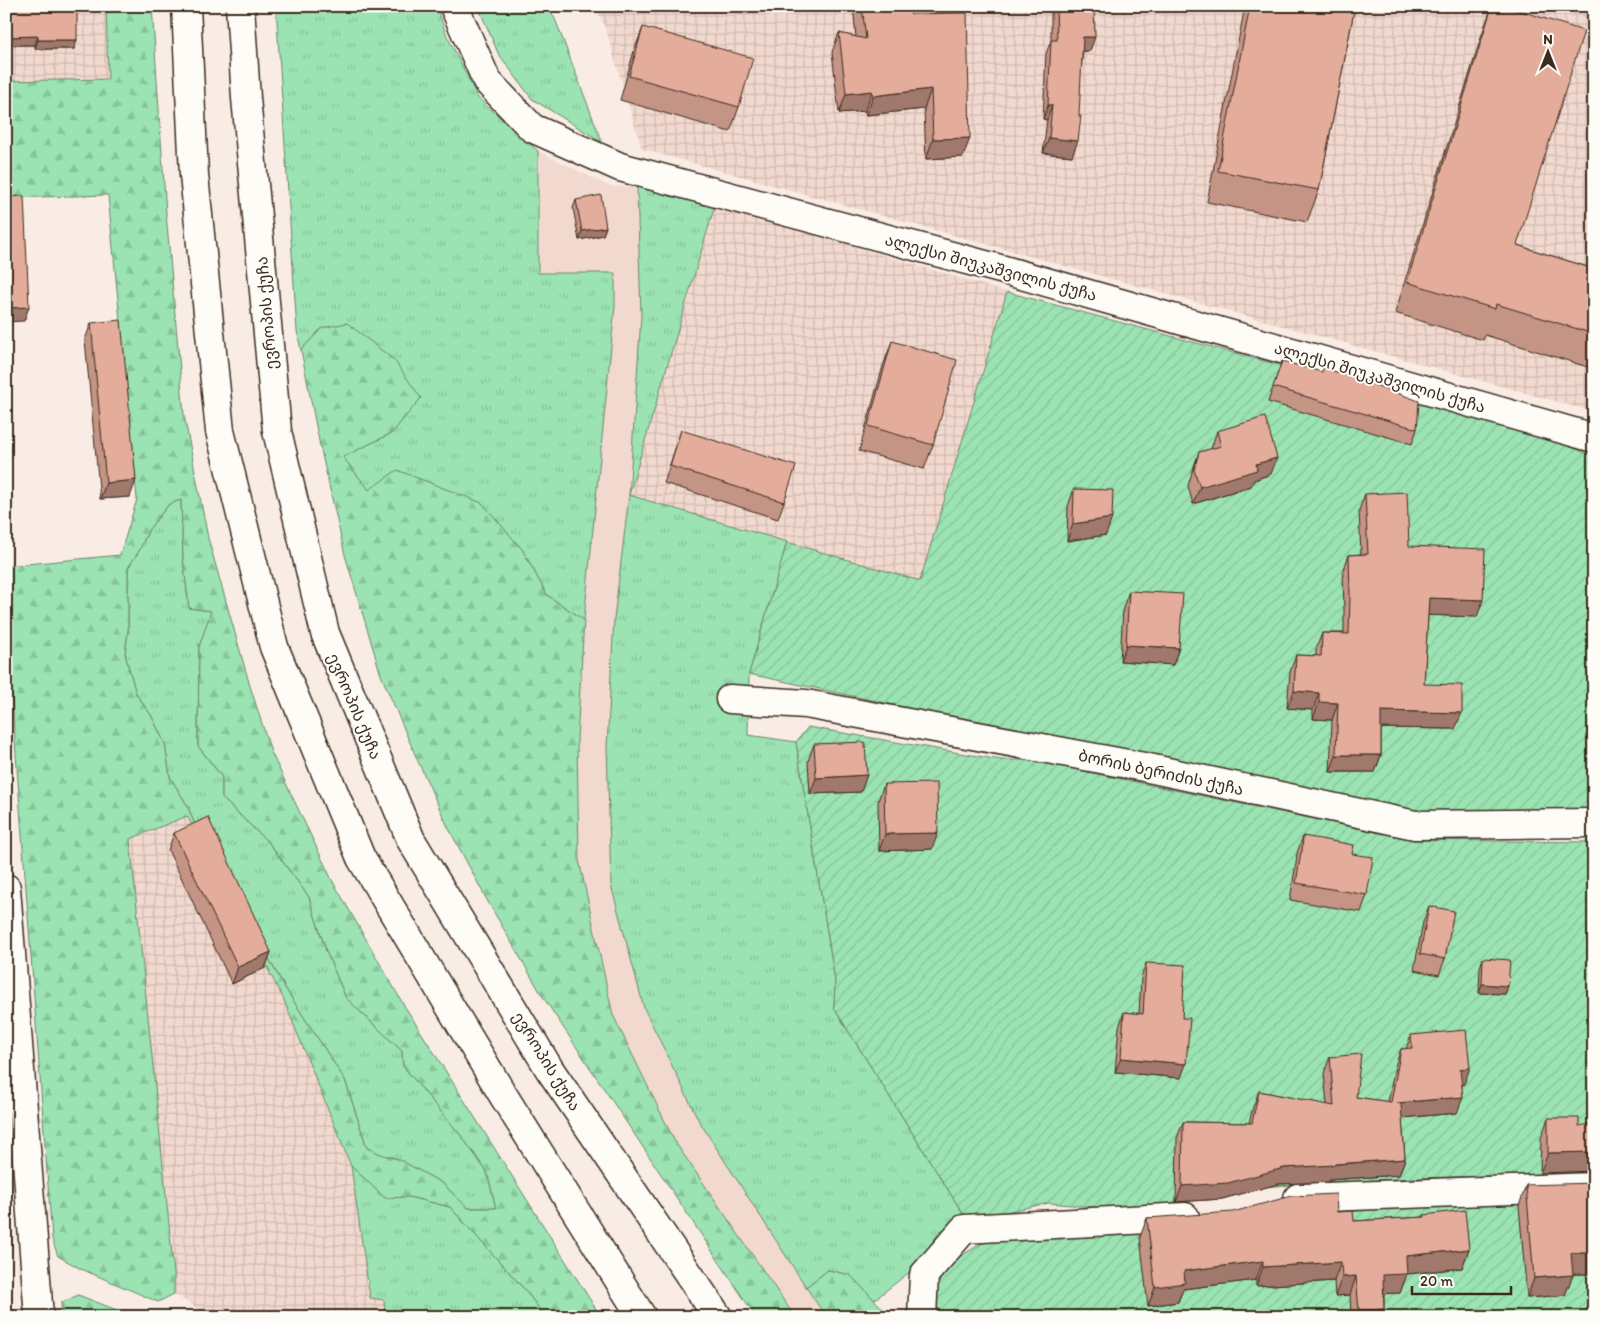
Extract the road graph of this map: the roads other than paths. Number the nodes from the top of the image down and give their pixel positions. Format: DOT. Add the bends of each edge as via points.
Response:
graph roads {
  1 [pos="186,6"];
  2 [pos="240,6"];
  3 [pos="454,6"];
  4 [pos="1594,438"];
  5 [pos="730,699"];
  6 [pos="1594,823"];
  7 [pos="6,888"];
  8 [pos="1594,1187"];
  9 [pos="1272,1202"];
  10 [pos="1205,1216"];
  11 [pos="921,1316"];
  12 [pos="39,1317"];
  13 [pos="642,1317"];
  14 [pos="718,1317"];
  1 -- 13 [label="street" via="194,175 220,431 274,647 361,858"];
  2 -- 14 [label="street, ევროპის ქუჩა" via="277,431 325,633 411,840 550,1070"];
  3 -- 4 [label="street, ალექსი შიუკაშვილის ქუჩა" via="487,80 532,128 620,167 1004,270"];
  5 -- 6 [label="street, ბორის ბერიძის ქუჩა" via="825,707 1144,766 1415,825"];
  7 -- 12 [label="street"];
  8 -- 9 [label="street" via="1292,1198"];
  10 -- 11 [label="street" via="964,1229 924,1275"];
}
